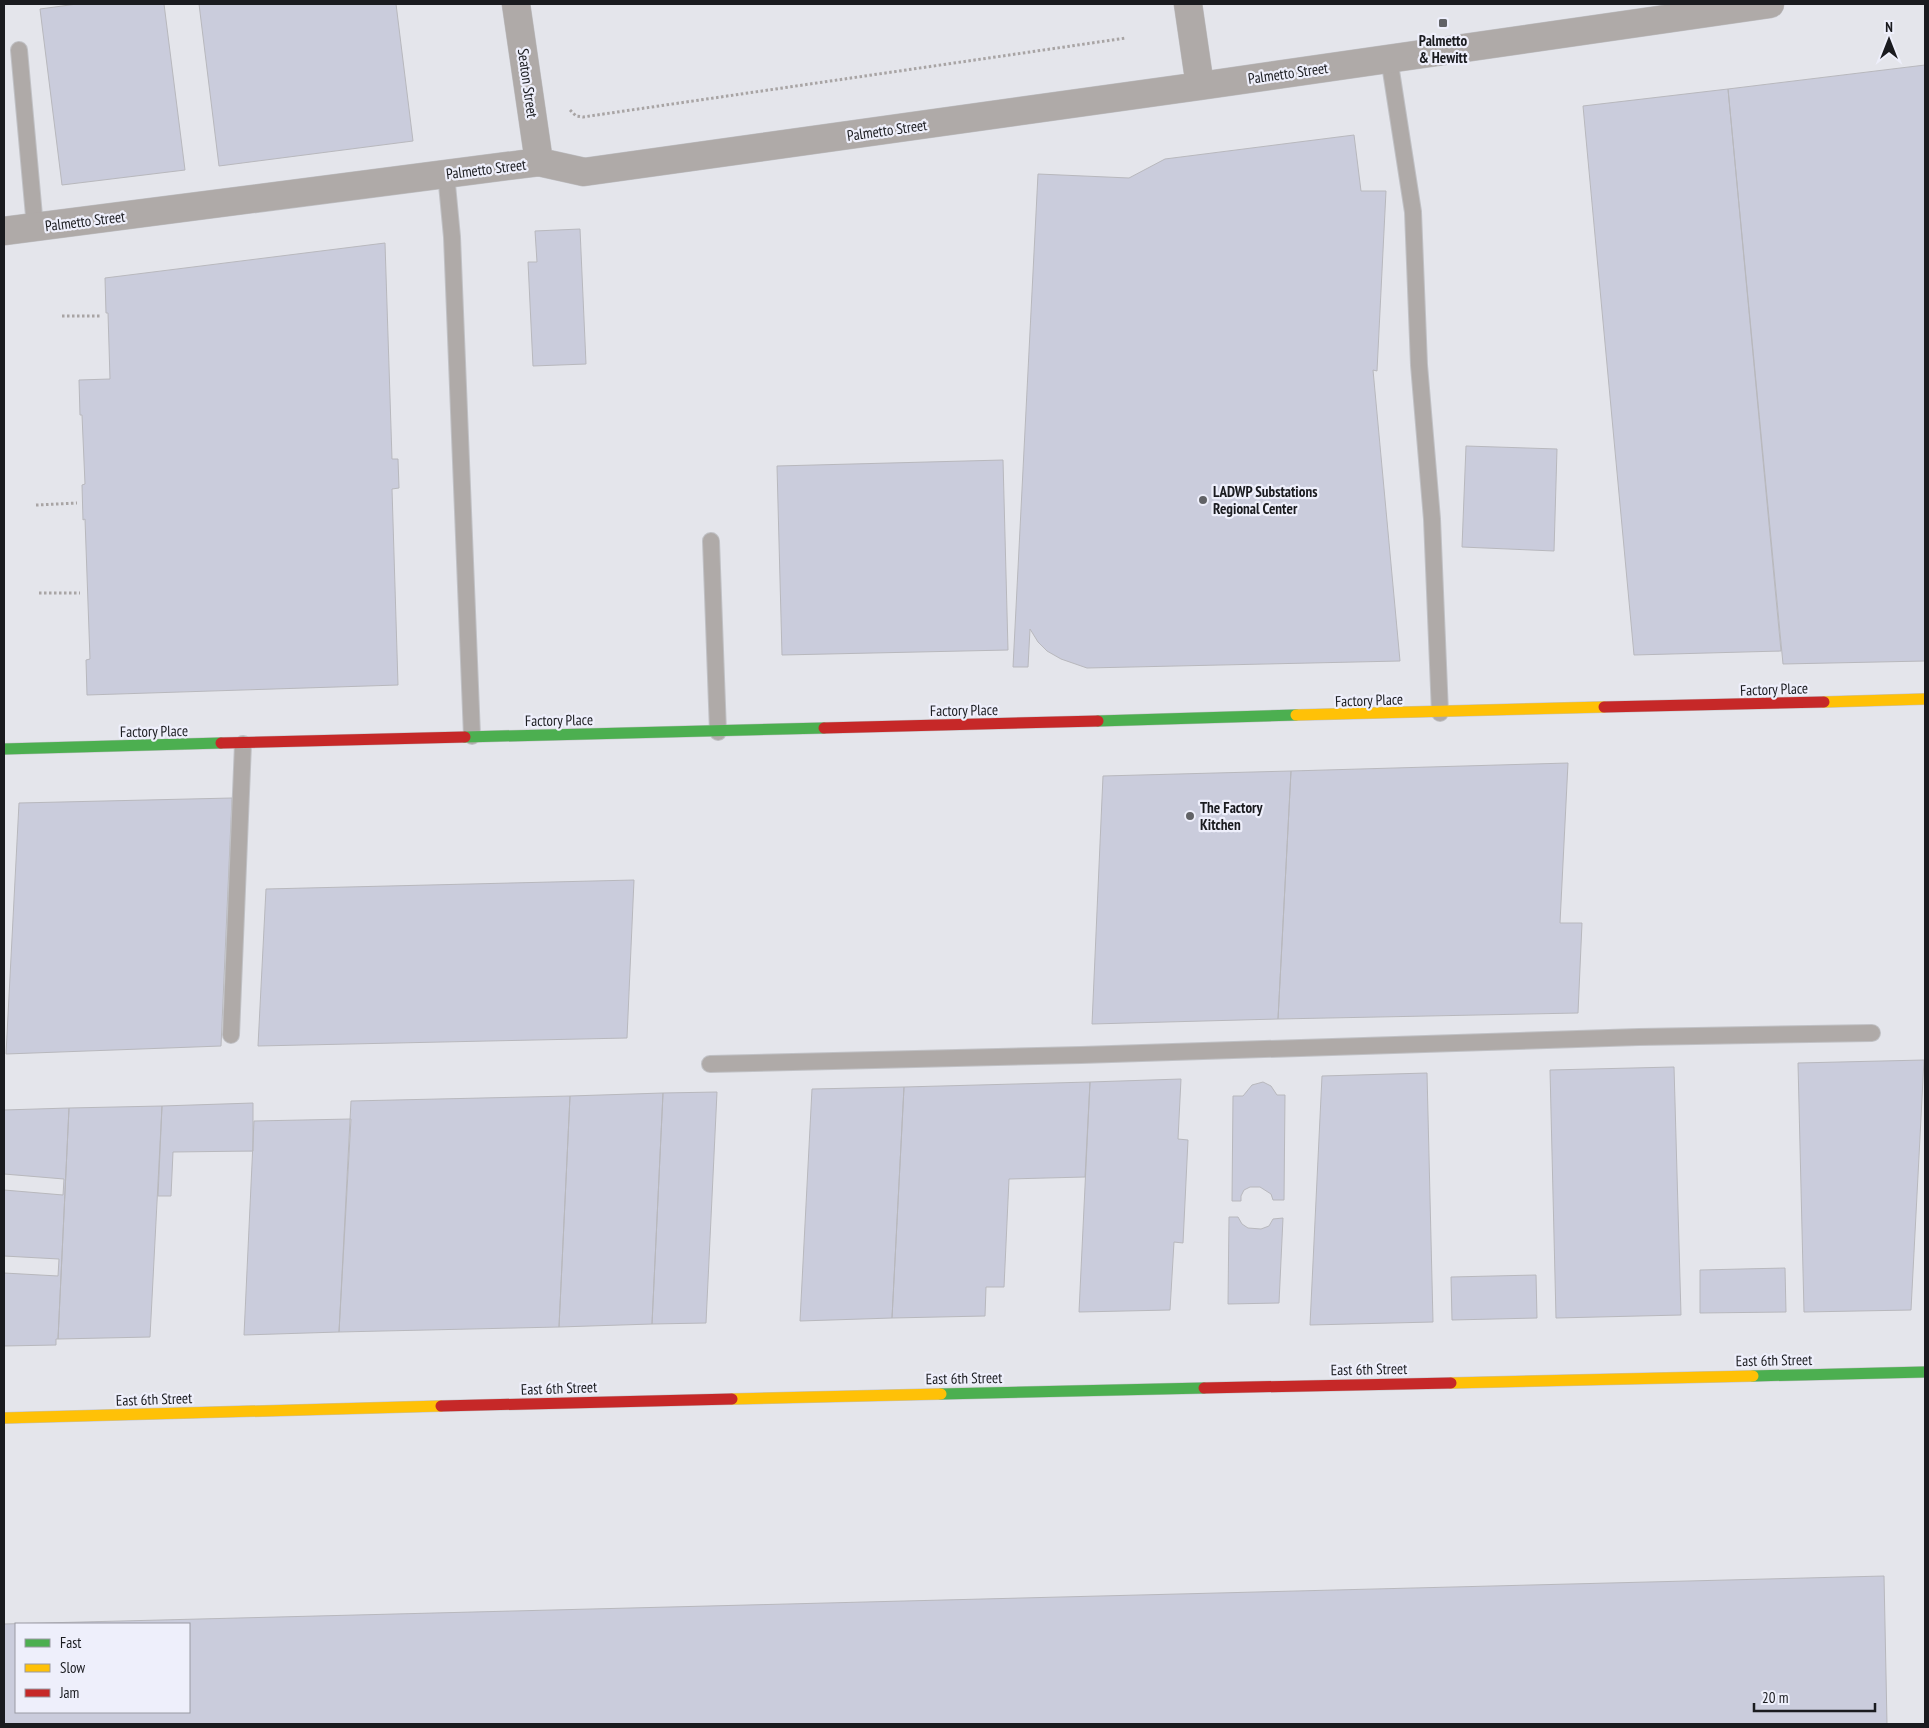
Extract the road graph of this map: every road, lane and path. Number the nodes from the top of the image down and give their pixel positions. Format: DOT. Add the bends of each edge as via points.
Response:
graph roads {
  1 [pos="516,4"];
  2 [pos="1188,4"];
  3 [pos="1770,4"];
  4 [pos="1126,38"];
  5 [pos="19,50"];
  6 [pos="1390,58"];
  7 [pos="1200,86"];
  8 [pos="570,110"];
  9 [pos="539,162"];
  10 [pos="446,174"];
  11 [pos="35,227"];
  12 [pos="4,231"];
  13 [pos="62,316"];
  14 [pos="100,316"];
  15 [pos="77,503"];
  16 [pos="36,505"];
  17 [pos="711,540"];
  18 [pos="80,592"];
  19 [pos="39,593"];
  20 [pos="1925,700"];
  21 [pos="1440,713"];
  22 [pos="718,732"];
  23 [pos="472,736"];
  24 [pos="243,744"];
  25 [pos="4,749"];
  26 [pos="1872,1033"];
  27 [pos="231,1035"];
  28 [pos="710,1064"];
  29 [pos="1925,1372"];
  30 [pos="4,1418"];
  1 -- 9 [label="street, Seaton Street"];
  2 -- 7 [label="street"];
  3 -- 6 [label="street, Palmetto Street"];
  4 -- 8 [label="path" via="583,117"];
  5 -- 11 [label="lane"];
  6 -- 7 [label="street, Palmetto Street"];
  6 -- 21 [label="lane" via="1413,212"];
  7 -- 9 [label="street, Palmetto Street" via="584,172"];
  9 -- 10 [label="street, Palmetto Street"];
  10 -- 11 [label="street, Palmetto Street"];
  10 -- 23 [label="lane" via="452,237"];
  11 -- 12 [label="street, Palmetto Street"];
  13 -- 14 [label="path"];
  15 -- 16 [label="path"];
  17 -- 22 [label="lane"];
  18 -- 19 [label="path"];
  20 -- 21 [label="street, Factory Place"];
  21 -- 22 [label="street, Factory Place"];
  22 -- 23 [label="street, Factory Place"];
  23 -- 24 [label="street, Factory Place"];
  24 -- 25 [label="street, Factory Place"];
  24 -- 27 [label="lane"];
  26 -- 28 [label="lane"];
  29 -- 30 [label="street, East 6th Street"];
}
